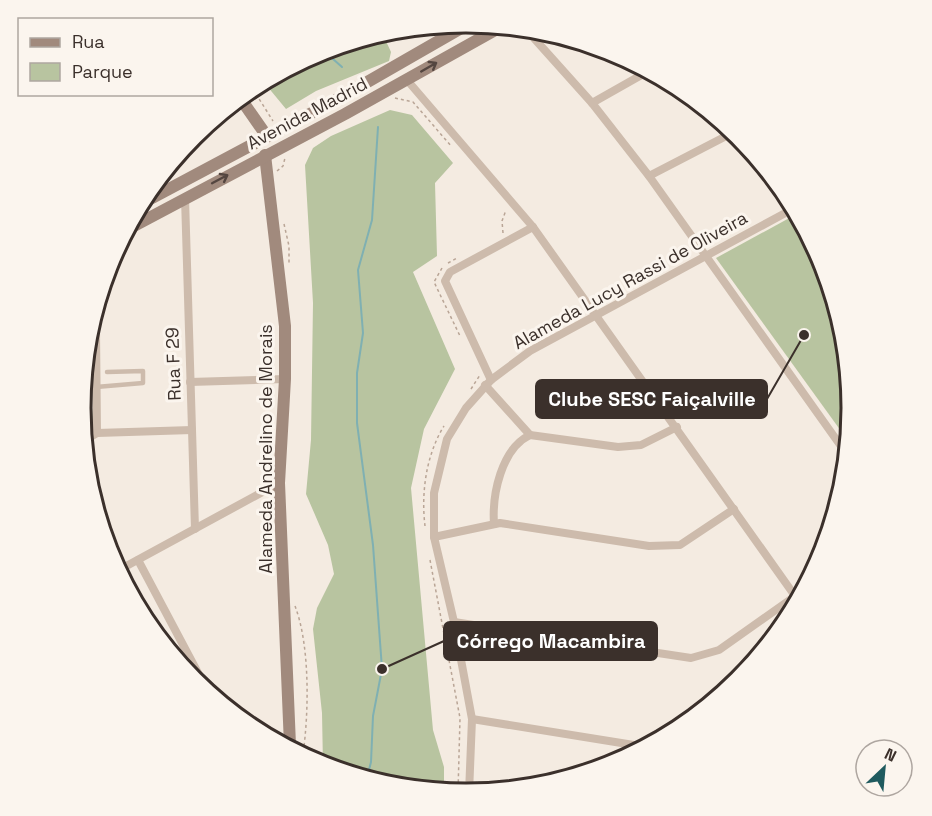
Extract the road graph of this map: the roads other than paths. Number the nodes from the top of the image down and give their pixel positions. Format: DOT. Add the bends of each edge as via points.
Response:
graph roads {
  1 [pos="442,34"];
  2 [pos="488,34"];
  3 [pos="535,39"];
  4 [pos="640,76"];
  5 [pos="407,80"];
  6 [pos="592,103"];
  7 [pos="245,105"];
  8 [pos="266,135"];
  9 [pos="725,137"];
  10 [pos="265,155"];
  11 [pos="649,176"];
  12 [pos="158,195"];
  13 [pos="185,198"];
  14 [pos="786,213"];
  15 [pos="140,223"];
  16 [pos="533,227"];
  17 [pos="705,257"];
  18 [pos="598,315"];
  19 [pos="96,347"];
  20 [pos="107,372"];
  21 [pos="285,379"];
  22 [pos="190,382"];
  23 [pos="488,382"];
  24 [pos="96,387"];
  25 [pos="677,428"];
  26 [pos="192,430"];
  27 [pos="97,433"];
  28 [pos="530,435"];
  29 [pos="92,436"];
  30 [pos="839,444"];
  31 [pos="279,483"];
  32 [pos="734,509"];
  33 [pos="494,524"];
  34 [pos="195,529"];
  35 [pos="430,535"];
  36 [pos="138,560"];
  37 [pos="126,566"];
  38 [pos="792,593"];
  39 [pos="786,603"];
  40 [pos="454,622"];
  41 [pos="194,666"];
  42 [pos="472,719"];
  43 [pos="290,739"];
  44 [pos="631,745"];
  45 [pos="469,783"];
  1 -- 8 [label="main road, Avenida Madrid"];
  5 -- 2 [label="main road, Avenida Madrid, one-way"];
  3 -- 6 [label="street"];
  4 -- 6 [label="street"];
  5 -- 10 [label="main road, Avenida Madrid"];
  5 -- 16 [label="street"];
  6 -- 11 [label="street"];
  7 -- 8 [label="main road"];
  8 -- 12 [label="main road, Avenida Madrid"];
  9 -- 11 [label="street"];
  13 -- 10 [label="main road, Avenida Madrid, one-way"];
  10 -- 21 [label="main road, Alameda Andrelino de Morais" via="285,326"];
  11 -- 17 [label="street"];
  13 -- 15 [label="main road, Avenida Madrid"];
  13 -- 22 [label="street, Rua F 29"];
  14 -- 17 [label="street, Alameda Lucy Rassi de Oliveira"];
  16 -- 18 [label="street"];
  16 -- 23 [label="street" via="450,272 445,280"];
  17 -- 18 [label="street, Alameda Lucy Rassi de Oliveira"];
  17 -- 30 [label="street"];
  18 -- 23 [label="street, Alameda Lucy Rassi de Oliveira" via="530,351"];
  18 -- 25 [label="street"];
  19 -- 24 [label="street"];
  20 -- 24 [label="lane" via="143,372 143,383"];
  21 -- 22 [label="street"];
  21 -- 31 [label="main road, Alameda Andrelino de Morais"];
  22 -- 26 [label="street, Rua F 29"];
  23 -- 28 [label="street"];
  23 -- 35 [label="street, Alameda Lucy Rassi de Oliveira" via="447,439 434,494"];
  24 -- 27 [label="street"];
  25 -- 28 [label="street" via="641,445 618,447"];
  25 -- 32 [label="street"];
  26 -- 27 [label="street"];
  26 -- 34 [label="street, Rua F 29"];
  27 -- 29 [label="street"];
  28 -- 33 [label="street" via="521,440 510,457 495,491"];
  31 -- 34 [label="street"];
  31 -- 43 [label="main road, Alameda Andrelino de Morais"];
  32 -- 33 [label="street" via="680,544 659,546"];
  32 -- 38 [label="street"];
  33 -- 35 [label="street"];
  34 -- 36 [label="street"];
  35 -- 40 [label="street, Alameda Lucy Rassi de Oliveira"];
  36 -- 37 [label="street"];
  36 -- 41 [label="street"];
  39 -- 40 [label="street" via="719,650 691,658"];
  40 -- 42 [label="street, Alameda Lucy Rassi de Oliveira"];
  42 -- 44 [label="street"];
  42 -- 45 [label="street, Alameda Lucy Rassi de Oliveira"];
}
